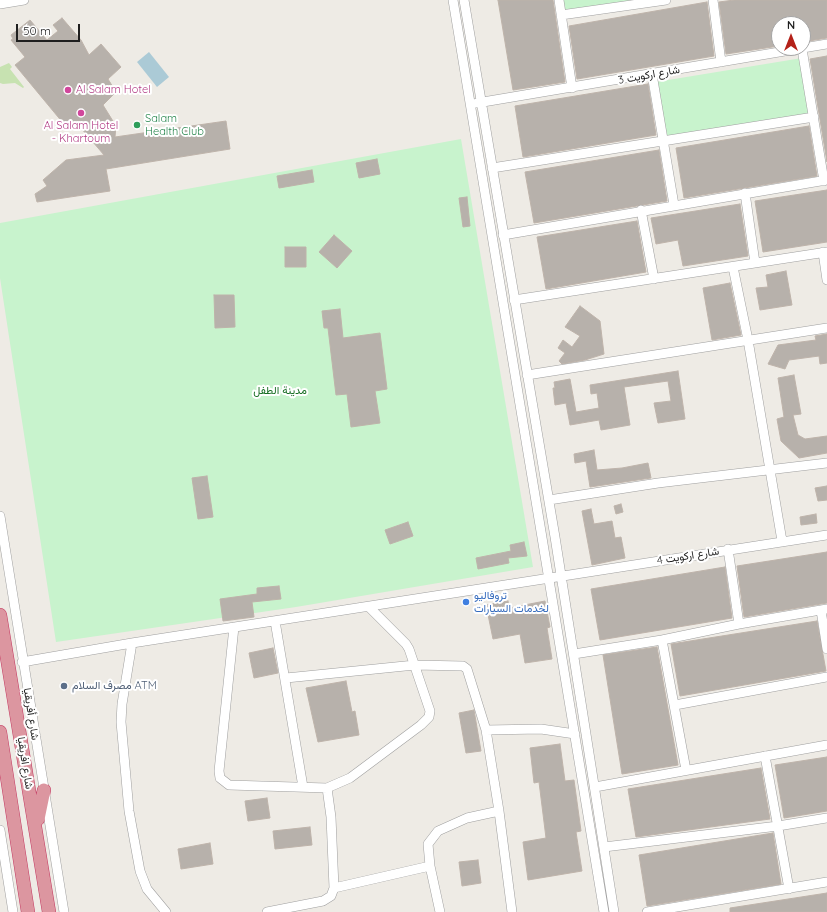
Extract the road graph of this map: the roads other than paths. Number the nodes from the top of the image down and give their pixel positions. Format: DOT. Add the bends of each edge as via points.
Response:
graph roads {
  1 [pos="24,0"];
  2 [pos="453,0"];
  3 [pos="464,0"];
  4 [pos="559,0"];
  5 [pos="666,0"];
  6 [pos="713,0"];
  7 [pos="0,4"];
  8 [pos="561,15"];
  9 [pos="827,44"];
  10 [pos="811,47"];
  11 [pos="771,54"];
  12 [pos="803,56"];
  13 [pos="721,62"];
  14 [pos="652,74"];
  15 [pos="572,88"];
  16 [pos="482,102"];
  17 [pos="470,104"];
  18 [pos="814,118"];
  19 [pos="663,142"];
  20 [pos="492,168"];
  21 [pos="825,180"];
  22 [pos="745,193"];
  23 [pos="674,205"];
  24 [pos="641,210"];
  25 [pos="503,235"];
  26 [pos="825,252"];
  27 [pos="755,263"];
  28 [pos="733,267"];
  29 [pos="654,278"];
  30 [pos="827,280"];
  31 [pos="514,300"];
  32 [pos="827,328"];
  33 [pos="748,340"];
  34 [pos="527,375"];
  35 [pos="827,462"];
  36 [pos="770,469"];
  37 [pos="549,500"];
  38 [pos="0,516"];
  39 [pos="827,535"];
  40 [pos="782,541"];
  41 [pos="728,549"];
  42 [pos="562,576"];
  43 [pos="550,578"];
  44 [pos="369,607"];
  45 [pos="824,609"];
  46 [pos="0,615"];
  47 [pos="275,621"];
  48 [pos="739,624"];
  49 [pos="234,627"];
  50 [pos="662,640"];
  51 [pos="132,643"];
  52 [pos="827,649"];
  53 [pos="574,654"];
  54 [pos="22,662"];
  55 [pos="415,665"];
  56 [pos="827,677"];
  57 [pos="286,678"];
  58 [pos="675,705"];
  59 [pos="486,730"];
  60 [pos="0,732"];
  61 [pos="575,734"];
  62 [pos="827,745"];
  63 [pos="765,756"];
  64 [pos="686,770"];
  65 [pos="303,787"];
  66 [pos="595,787"];
  67 [pos="327,788"];
  68 [pos="44,790"];
  69 [pos="499,811"];
  70 [pos="827,818"];
  71 [pos="778,826"];
  72 [pos="36,829"];
  73 [pos="0,830"];
  74 [pos="604,847"];
  75 [pos="430,866"];
  76 [pos="827,882"];
  77 [pos="334,888"];
  78 [pos="789,888"];
  79 [pos="705,907"];
  80 [pos="13,912"];
  81 [pos="28,912"];
  82 [pos="49,912"];
  83 [pos="64,912"];
  84 [pos="166,912"];
  85 [pos="267,912"];
  86 [pos="440,912"];
  87 [pos="512,912"];
  88 [pos="604,912"];
  89 [pos="614,912"];
  90 [pos="647,912"];
  1 -- 7 [label="street"];
  2 -- 17 [label="street"];
  3 -- 16 [label="street"];
  4 -- 8 [label="street"];
  5 -- 8 [label="street"];
  6 -- 13 [label="street"];
  8 -- 15 [label="street"];
  9 -- 10 [label="street, شارع اركويت 3"];
  11 -- 13 [label="street, شارع اركويت 3"];
  12 -- 18 [label="street"];
  13 -- 14 [label="street, شارع اركويت 3"];
  14 -- 15 [label="street, شارع اركويت 3"];
  14 -- 19 [label="street"];
  15 -- 16 [label="street, شارع اركويت 3"];
  16 -- 17 [label="street, شارع اركويت 3"];
  16 -- 20 [label="street"];
  17 -- 43 [label="street"];
  18 -- 19 [label="street"];
  18 -- 21 [label="street"];
  19 -- 20 [label="street"];
  19 -- 23 [label="street"];
  20 -- 25 [label="street"];
  21 -- 22 [label="street"];
  22 -- 23 [label="street"];
  22 -- 27 [label="street"];
  23 -- 24 [label="street"];
  24 -- 25 [label="street"];
  24 -- 29 [label="street"];
  25 -- 31 [label="street"];
  26 -- 27 [label="street"];
  26 -- 30 [label="street"];
  27 -- 28 [label="street"];
  28 -- 29 [label="street"];
  28 -- 33 [label="street"];
  29 -- 31 [label="street"];
  31 -- 34 [label="street"];
  32 -- 33 [label="street"];
  33 -- 34 [label="street"];
  33 -- 36 [label="street"];
  34 -- 37 [label="street"];
  35 -- 36 [label="street"];
  36 -- 37 [label="street"];
  36 -- 40 [label="street"];
  37 -- 42 [label="street"];
  38 -- 54 [label="street, شارع أفريقيا"];
  39 -- 40 [label="street, شارع اركويت 4"];
  40 -- 41 [label="street, شارع اركويت 4"];
  41 -- 42 [label="street, شارع اركويت 4"];
  41 -- 48 [label="street"];
  42 -- 43 [label="street, شارع اركويت 4"];
  42 -- 53 [label="street"];
  43 -- 44 [label="street, شارع اركويت 4"];
  43 -- 61 [label="street"];
  44 -- 47 [label="street, شارع اركويت 4"];
  44 -- 55 [label="street" via="406,644"];
  45 -- 48 [label="street"];
  45 -- 52 [label="street"];
  46 -- 72 [label="highway, شارع افريقيا"];
  47 -- 49 [label="street, شارع اركويت 4"];
  47 -- 57 [label="street"];
  48 -- 50 [label="street"];
  49 -- 51 [label="street, شارع اركويت 4"];
  49 -- 65 [label="street" via="220,778 229,785"];
  50 -- 53 [label="street"];
  50 -- 58 [label="street"];
  51 -- 54 [label="street, شارع اركويت 4"];
  51 -- 84 [label="street" via="121,722 129,811 140,871 147,889"];
  53 -- 66 [label="street"];
  54 -- 68 [label="street, شارع أفريقيا"];
  55 -- 57 [label="street"];
  55 -- 59 [label="street" via="457,664 467,669"];
  55 -- 67 [label="street" via="430,711 429,717 350,778"];
  56 -- 58 [label="street"];
  57 -- 65 [label="street"];
  58 -- 64 [label="street"];
  59 -- 61 [label="street" via="541,729"];
  59 -- 69 [label="street"];
  60 -- 81 [label="highway, شارع افريقيا"];
  61 -- 88 [label="street"];
  62 -- 63 [label="street"];
  63 -- 64 [label="street"];
  63 -- 71 [label="street"];
  64 -- 66 [label="street"];
  65 -- 67 [label="street"];
  66 -- 74 [label="street"];
  67 -- 77 [label="street"];
  68 -- 72 [label="highway"];
  68 -- 83 [label="street, شارع أفريقيا"];
  69 -- 75 [label="street" via="467,818 438,831 428,844"];
  69 -- 87 [label="street"];
  70 -- 71 [label="street"];
  71 -- 74 [label="street"];
  71 -- 78 [label="street"];
  72 -- 82 [label="highway, شارع افريقيا"];
  73 -- 80 [label="street"];
  74 -- 89 [label="street"];
  75 -- 77 [label="street"];
  75 -- 86 [label="street"];
  76 -- 78 [label="street"];
  77 -- 85 [label="street" via="331,896 323,901"];
  78 -- 79 [label="street"];
  79 -- 90 [label="street"];
}
